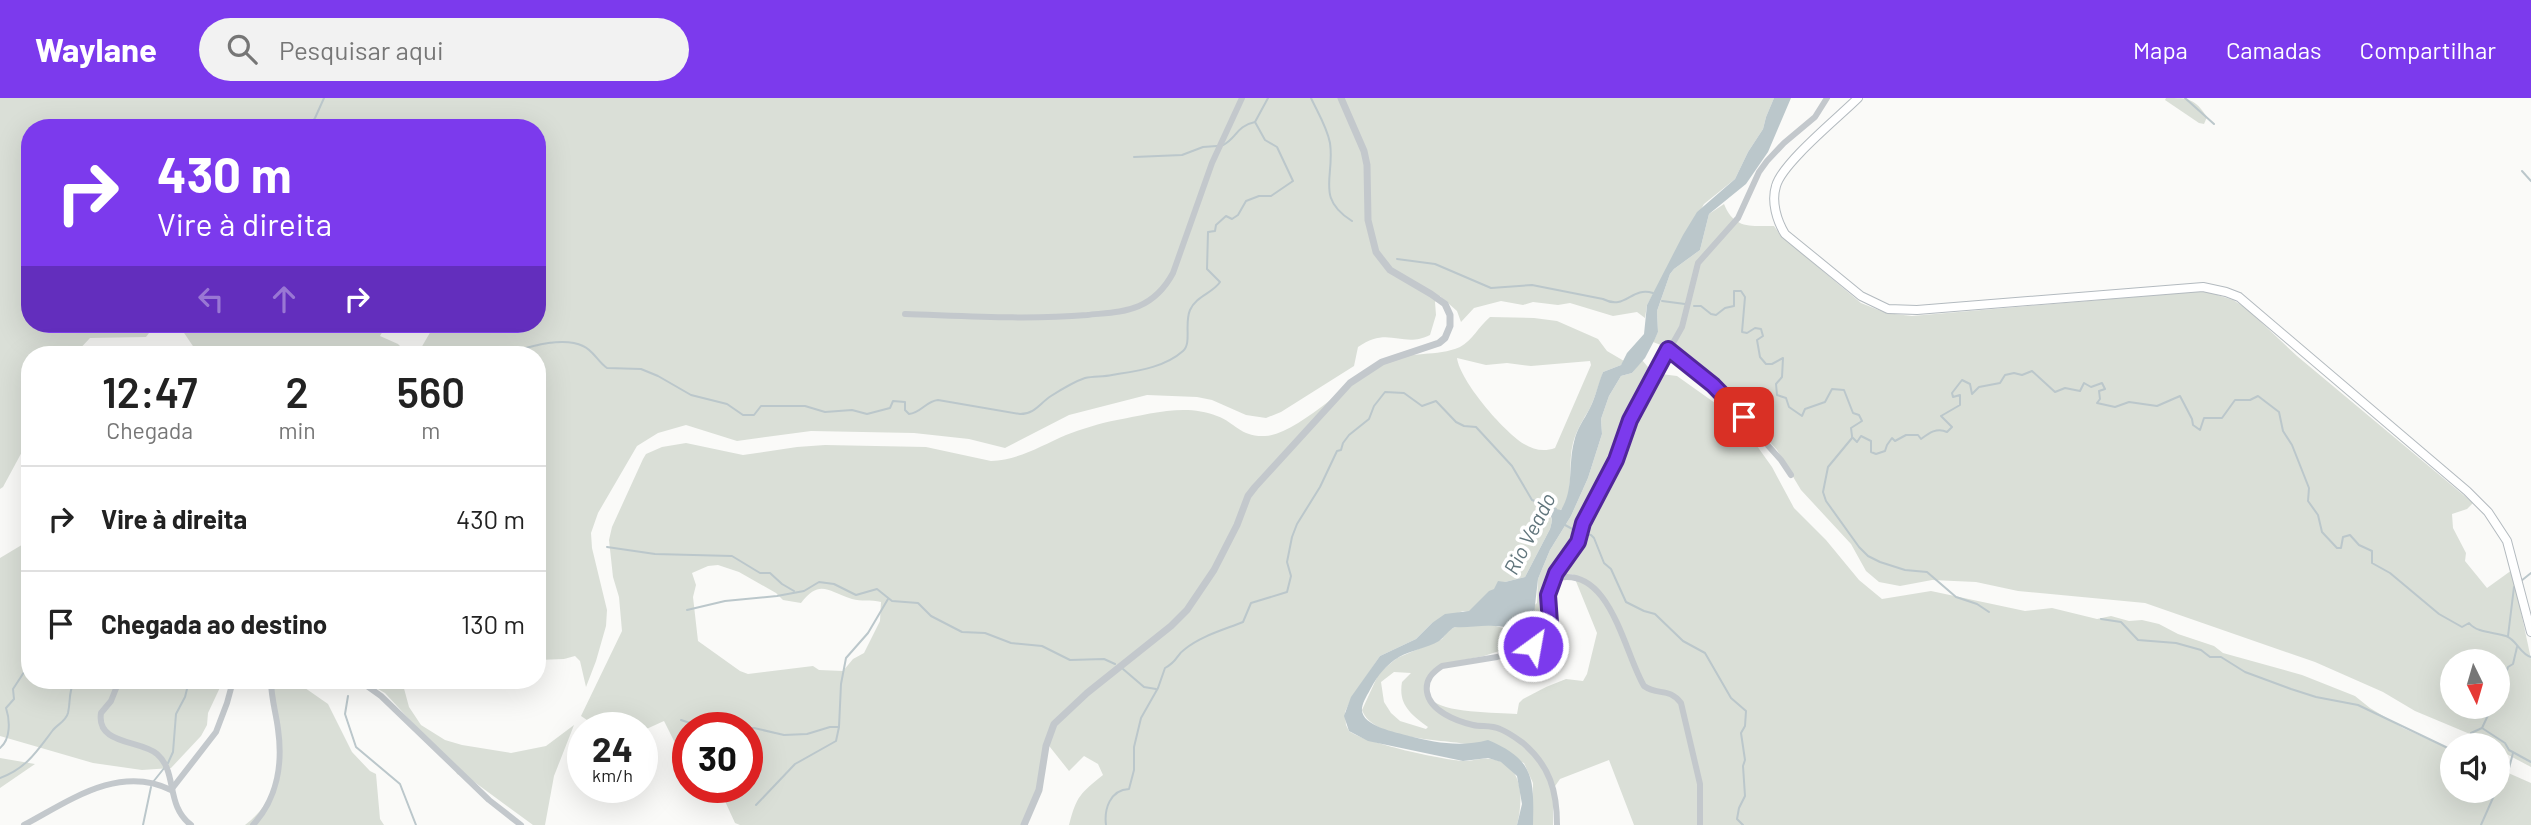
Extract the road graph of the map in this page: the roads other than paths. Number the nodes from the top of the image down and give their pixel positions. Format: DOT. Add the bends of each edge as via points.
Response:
graph roads {
  1 [pos="1242,98"];
  2 [pos="1341,98"];
  3 [pos="1827,98"];
  4 [pos="1858,98"];
  5 [pos="905,314"];
  6 [pos="1668,349"];
  7 [pos="1791,475"];
  8 [pos="1554,579"];
  9 [pos="2531,632"];
  10 [pos="116,689"];
  11 [pos="231,689"];
  12 [pos="272,689"];
  13 [pos="371,689"];
  14 [pos="171,790"];
  15 [pos="24,825"];
  16 [pos="191,825"];
  17 [pos="253,825"];
  18 [pos="519,825"];
  19 [pos="1024,825"];
  20 [pos="1557,825"];
  21 [pos="1700,825"];
  1 -- 5 [label="street" via="1212,163 1173,273 1151,299 1119,312 1078,316"];
  2 -- 19 [label="street" via="1364,150 1368,220 1376,253 1390,270 1445,304 1448,333 1439,343 1382,362 1350,383 1251,491 1214,570 1187,610 1054,724 1045,746 1039,790"];
  3 -- 6 [label="street" via="1815,117 1759,172 1738,218 1699,263 1685,320"];
  4 -- 9 [label="main road" via="1780,176 1774,200 1785,234 1861,296 1888,309 1917,310 2203,287 2238,297 2488,512 2507,541"];
  6 -- 7 [label="street" via="1721,393"];
  6 -- 8 [label="street" via="1630,420 1578,542"];
  8 -- 20 [label="street" via="1548,595 1549,629 1543,641 1484,661 1443,666 1429,678 1427,689 1431,702 1443,712 1469,724 1499,729 1524,745 1553,784"];
  8 -- 21 [label="street" via="1577,578 1594,589 1618,624 1644,686 1673,694 1681,702 1700,784"];
  10 -- 14 [label="street" via="101,713 103,725 116,739 159,755 168,770"];
  11 -- 14 [label="street" via="216,733"];
  12 -- 17 [label="street" via="279,738 278,776 271,799"];
  13 -- 18 [label="street"];
  14 -- 15 [label="street" via="148,781 116,781"];
  14 -- 16 [label="street" via="179,813"];
}
